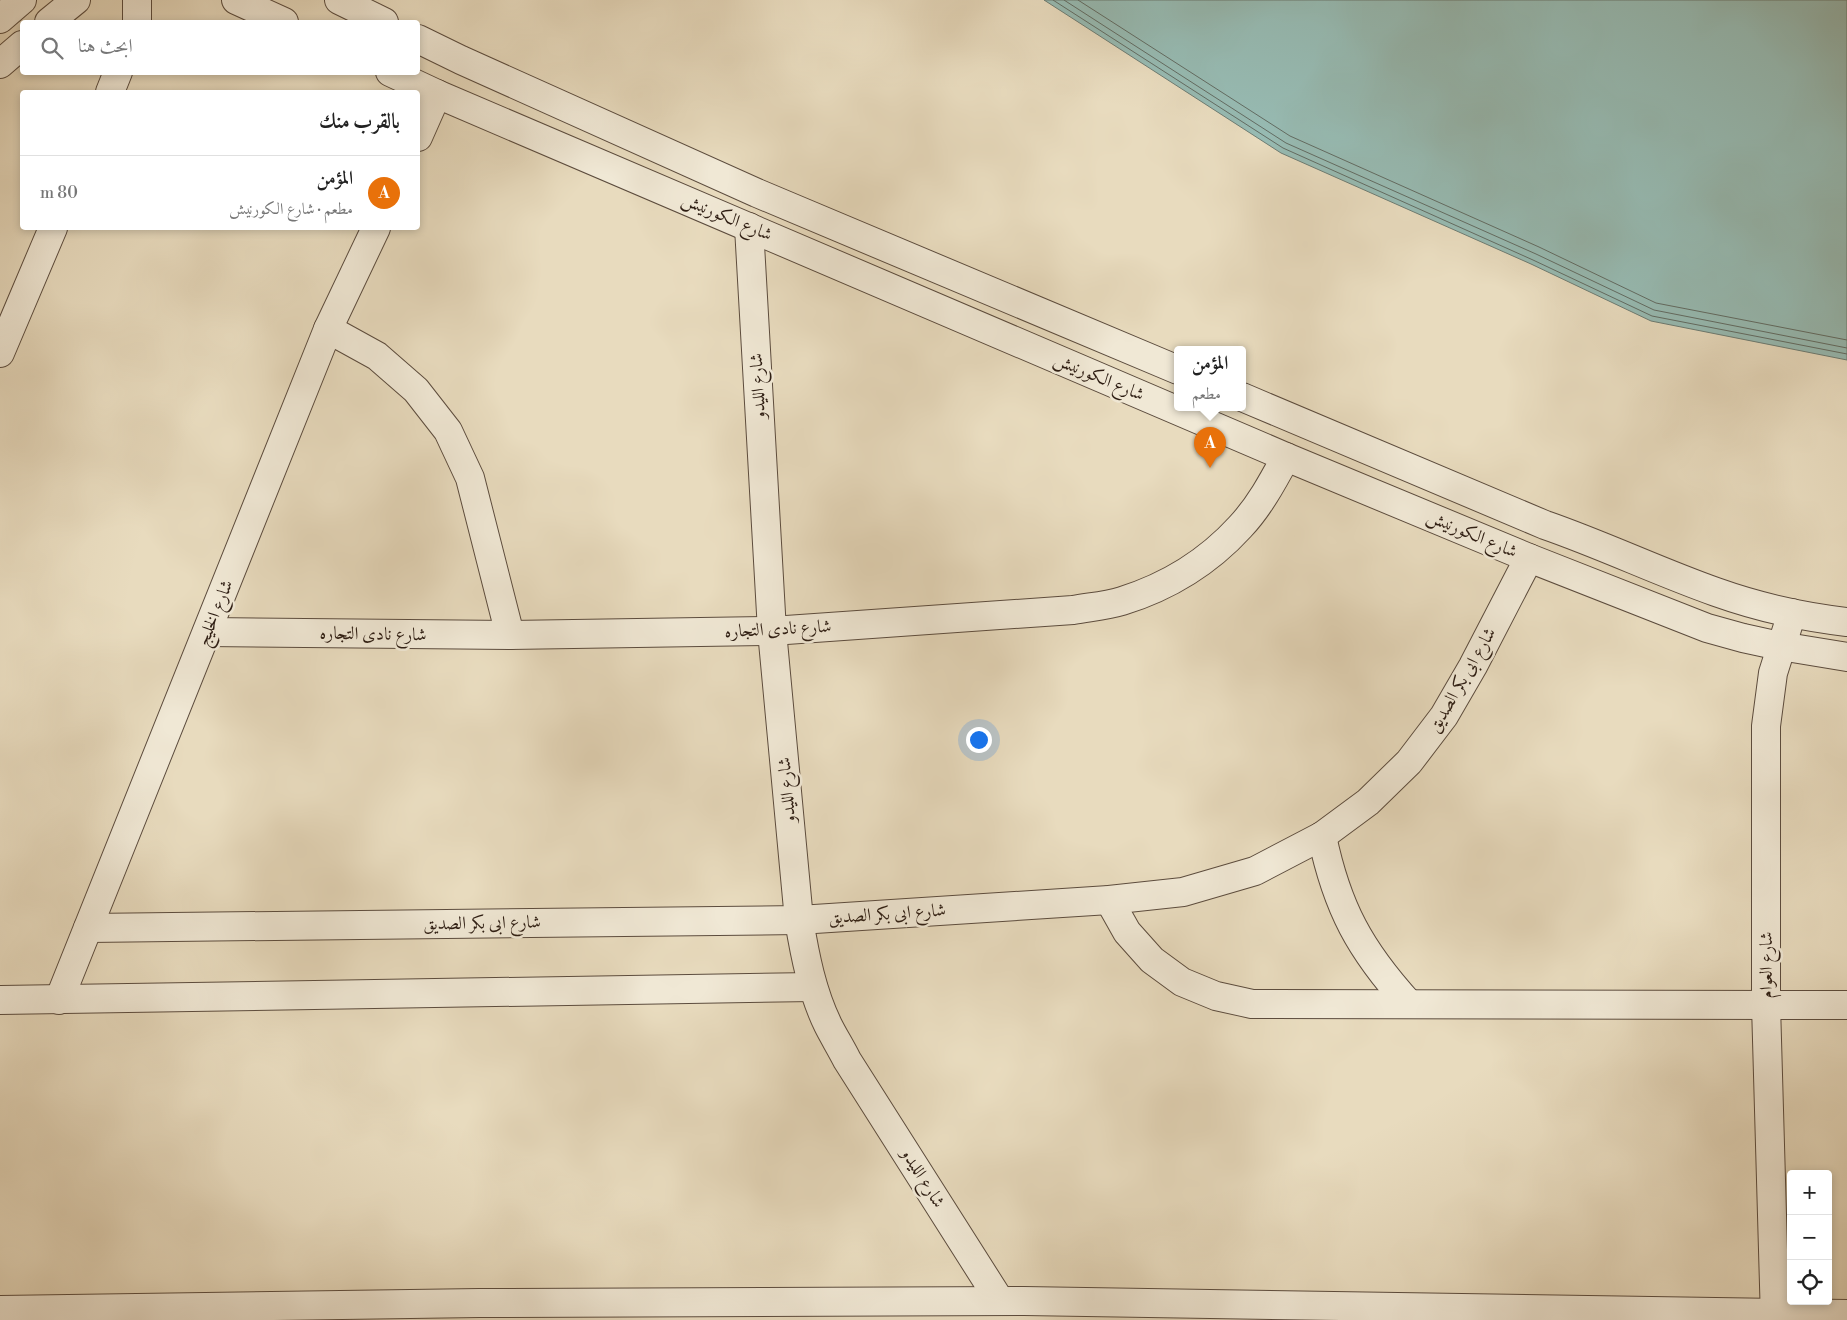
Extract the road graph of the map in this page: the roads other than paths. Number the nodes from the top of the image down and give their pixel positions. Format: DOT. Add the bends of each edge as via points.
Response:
graph roads {
  1 [pos="22,0"];
  2 [pos="76,0"];
  3 [pos="137,0"];
  4 [pos="236,0"];
  5 [pos="339,0"];
  6 [pos="0,20"];
  7 [pos="51,20"];
  8 [pos="137,20"];
  9 [pos="280,20"];
  10 [pos="380,20"];
  11 [pos="420,40"];
  12 [pos="20,47"];
  13 [pos="0,64"];
  14 [pos="117,75"];
  15 [pos="396,75"];
  16 [pos="111,90"];
  17 [pos="437,94"];
  18 [pos="420,132"];
  19 [pos="749,227"];
  20 [pos="52,230"];
  21 [pos="375,230"];
  22 [pos="328,329"];
  23 [pos="0,353"];
  24 [pos="1174,368"];
  25 [pos="1246,399"];
  26 [pos="1174,409"];
  27 [pos="1179,411"];
  28 [pos="1286,457"];
  29 [pos="1529,558"];
  30 [pos="1792,613"];
  31 [pos="1847,622"];
  32 [pos="772,630"];
  33 [pos="207,632"];
  34 [pos="510,635"];
  35 [pos="1780,646"];
  36 [pos="1847,657"];
  37 [pos="1322,836"];
  38 [pos="1109,900"];
  39 [pos="799,920"];
  40 [pos="88,928"];
  41 [pos="813,987"];
  42 [pos="0,1000"];
  43 [pos="59,1000"];
  44 [pos="1409,1004"];
  45 [pos="1766,1005"];
  46 [pos="1847,1005"];
  47 [pos="1016,1307"];
  48 [pos="0,1310"];
  49 [pos="479,1311"];
  50 [pos="181,1314"];
  51 [pos="1847,1314"];
  52 [pos="1775,1317"];
  1 -- 6 [label="street"];
  2 -- 7 [label="street"];
  3 -- 8 [label="street"];
  4 -- 9 [label="street"];
  5 -- 10 [label="street"];
  11 -- 24 [label="street, شارع الكورنيش" via="757,194"];
  12 -- 13 [label="street"];
  14 -- 16 [label="street"];
  15 -- 17 [label="street, شارع الكورنيش"];
  17 -- 18 [label="street"];
  17 -- 19 [label="street, شارع الكورنيش"];
  19 -- 26 [label="street, شارع الكورنيش"];
  19 -- 32 [label="street, شارع الليدو"];
  20 -- 23 [label="street"];
  21 -- 22 [label="street, شارع الخليج"];
  22 -- 33 [label="street, شارع الخليج"];
  22 -- 34 [label="street" via="384,361 416,390 448,431 470,478"];
  25 -- 30 [label="street, شارع الكورنيش" via="1536,521 1717,592"];
  27 -- 28 [label="street, شارع الكورنيش"];
  28 -- 29 [label="street, شارع الكورنيش"];
  28 -- 32 [label="street, شارع نادى التجاره" via="1241,527 1206,559 1165,585 1120,602 1073,610"];
  29 -- 35 [label="street, شارع الكورنيش" via="1707,628"];
  29 -- 37 [label="street, شارع ابى بكر الصديق" via="1473,666 1438,724 1410,762 1368,802"];
  30 -- 31 [label="street, شارع الكورنيش"];
  30 -- 35 [label="street, شارع العوام"];
  32 -- 34 [label="street, شارع نادى التجاره"];
  32 -- 39 [label="street, شارع الليدو"];
  33 -- 34 [label="street, شارع نادى التجاره"];
  33 -- 40 [label="street, شارع الخليج"];
  35 -- 36 [label="street, شارع الكورنيش"];
  35 -- 45 [label="street, شارع العوام" via="1766,726"];
  37 -- 38 [label="street, شارع ابى بكر الصديق" via="1255,871 1183,892"];
  37 -- 44 [label="street" via="1328,868 1352,927 1368,955"];
  38 -- 39 [label="street, شارع ابى بكر الصديق"];
  38 -- 44 [label="street" via="1127,932 1152,960 1182,982 1216,996 1252,1004"];
  39 -- 40 [label="street, شارع ابى بكر الصديق"];
  39 -- 41 [label="street, شارع الليدو"];
  40 -- 43 [label="street, شارع الخليج"];
  41 -- 43 [label="street"];
  41 -- 47 [label="street, شارع الليدو" via="847,1060"];
  42 -- 43 [label="street"];
  44 -- 45 [label="street"];
  45 -- 46 [label="street"];
  45 -- 52 [label="street, شارع العوام"];
  47 -- 49 [label="street"];
  47 -- 52 [label="street"];
  48 -- 50 [label="street"];
  49 -- 50 [label="street"];
  51 -- 52 [label="street"];
}
